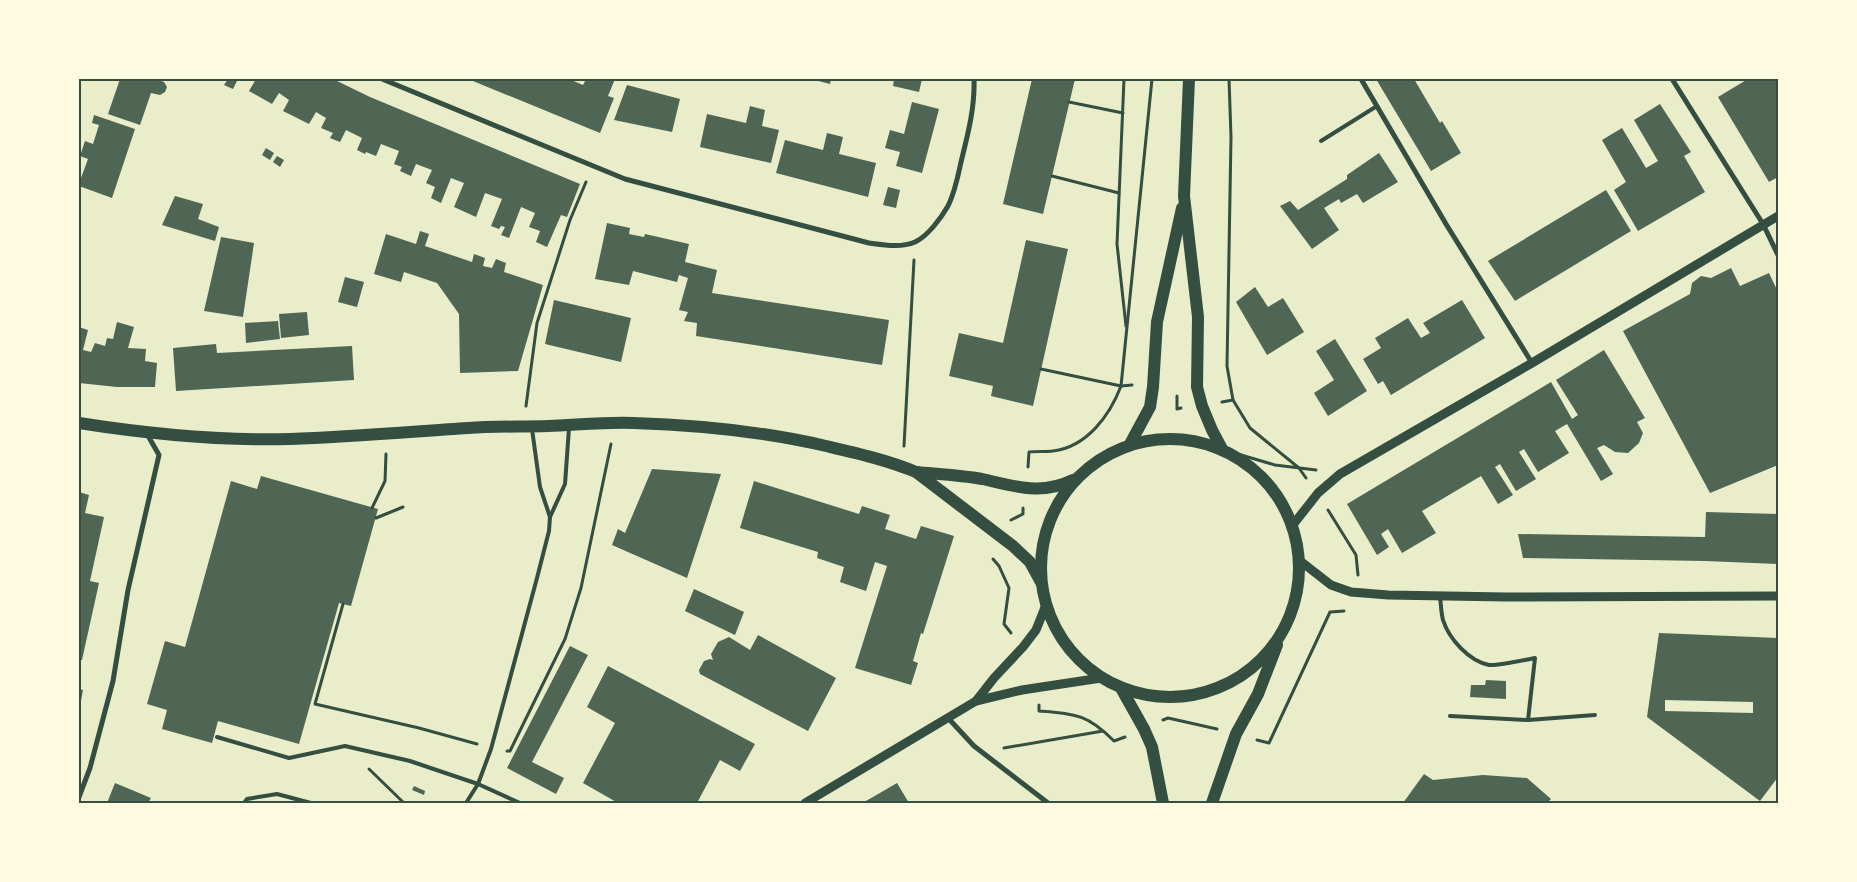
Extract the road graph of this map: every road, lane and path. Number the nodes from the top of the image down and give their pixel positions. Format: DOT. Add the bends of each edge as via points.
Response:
graph roads {
  1 [pos="382,79"];
  2 [pos="974,79"];
  3 [pos="1124,79"];
  4 [pos="1152,79"];
  5 [pos="1189,79"];
  6 [pos="1229,79"];
  7 [pos="1361,79"];
  8 [pos="1672,79"];
  9 [pos="1069,102"];
  10 [pos="1377,106"];
  11 [pos="1123,113"];
  12 [pos="1321,140"];
  13 [pos="593,165"];
  14 [pos="1052,176"];
  15 [pos="1119,193"];
  16 [pos="1184,196"];
  17 [pos="1778,216"];
  18 [pos="1762,224"];
  19 [pos="914,242"];
  20 [pos="1778,255"];
  21 [pos="1126,334"];
  22 [pos="1532,363"];
  23 [pos="1041,369"];
  24 [pos="1121,386"];
  25 [pos="79,423"];
  26 [pos="615,423"];
  27 [pos="569,426"];
  28 [pos="528,427"];
  29 [pos="147,433"];
  30 [pos="386,435"];
  31 [pos="1130,444"];
  32 [pos="1222,449"];
  33 [pos="903,467"];
  34 [pos="1299,468"];
  35 [pos="916,472"];
  36 [pos="1340,474"];
  37 [pos="1075,479"];
  38 [pos="1024,487"];
  39 [pos="1318,494"];
  40 [pos="403,507"];
  41 [pos="372,508"];
  42 [pos="550,517"];
  43 [pos="376,518"];
  44 [pos="1292,526"];
  45 [pos="1299,560"];
  46 [pos="1041,582"];
  47 [pos="1360,593"];
  48 [pos="1778,596"];
  49 [pos="1440,597"];
  50 [pos="343,604"];
  51 [pos="1046,605"];
  52 [pos="1282,631"];
  53 [pos="1101,678"];
  54 [pos="1121,688"];
  55 [pos="976,701"];
  56 [pos="1039,711"];
  57 [pos="1595,715"];
  58 [pos="1450,716"];
  59 [pos="948,718"];
  60 [pos="1528,720"];
  61 [pos="1144,728"];
  62 [pos="1104,731"];
  63 [pos="1236,734"];
  64 [pos="217,737"];
  65 [pos="345,746"];
  66 [pos="491,748"];
  67 [pos="982,752"];
  68 [pos="478,784"];
  69 [pos="79,797"];
  70 [pos="244,803"];
  71 [pos="311,803"];
  72 [pos="404,803"];
  73 [pos="466,803"];
  74 [pos="520,803"];
  75 [pos="806,803"];
  76 [pos="1048,803"];
  77 [pos="1163,803"];
  78 [pos="1212,803"];
  1 -- 13 [label="street"];
  2 -- 19 [label="street" via="970,125 955,188 948,206 931,229"];
  3 -- 11 [label="path"];
  4 -- 21 [label="path"];
  5 -- 16 [label="main road"];
  6 -- 34 [label="path" via="1227,366 1233,400 1250,428"];
  7 -- 10 [label="street"];
  8 -- 18 [label="street"];
  9 -- 11 [label="path"];
  10 -- 12 [label="lane"];
  10 -- 22 [label="street"];
  11 -- 15 [label="path"];
  13 -- 19 [label="street" via="625,179 869,243 893,246"];
  13 -- 28 [label="path" via="570,220 537,323"];
  14 -- 15 [label="path"];
  15 -- 21 [label="path" via="1116,244"];
  16 -- 31 [label="main road" via="1157,322 1150,407"];
  16 -- 32 [label="main road" via="1198,317 1197,387"];
  17 -- 18 [label="street"];
  18 -- 20 [label="street"];
  18 -- 22 [label="street"];
  19 -- 33 [label="path"];
  21 -- 24 [label="path"];
  22 -- 36 [label="street"];
  23 -- 24 [label="path"];
  24 -- 38 [label="path" via="1106,416 1090,434 1070,447 1029,452"];
  25 -- 29 [label="main road"];
  26 -- 27 [label="main road"];
  26 -- 33 [label="main road" via="752,432 847,451"];
  26 -- 66 [label="path" via="581,588 565,639 510,751"];
  27 -- 28 [label="main road"];
  27 -- 42 [label="lane" via="565,484"];
  28 -- 30 [label="main road"];
  28 -- 42 [label="lane" via="540,487"];
  29 -- 30 [label="main road" via="229,439"];
  29 -- 69 [label="street" via="159,455 128,590 113,680"];
  30 -- 41 [label="path" via="385,481"];
  31 -- 32 [label="main road" via="1176,438"];
  31 -- 37 [label="main road" via="1091,464"];
  32 -- 34 [label="path" via="1275,465"];
  32 -- 44 [label="main road" via="1260,475 1279,498"];
  33 -- 35 [label="main road"];
  34 -- 36 [label="path"];
  34 -- 39 [label="path"];
  35 -- 38 [label="main road"];
  35 -- 46 [label="main road" via="1013,546 1030,562"];
  36 -- 39 [label="street"];
  37 -- 38 [label="main road" via="1040,490"];
  37 -- 46 [label="main road" via="1058,502 1046,529 1041,554"];
  39 -- 44 [label="street"];
  39 -- 47 [label="path" via="1356,555"];
  40 -- 43 [label="path"];
  42 -- 66 [label="lane"];
  44 -- 45 [label="main road"];
  45 -- 47 [label="street" via="1331,585"];
  45 -- 52 [label="main road" via="1294,604"];
  46 -- 51 [label="main road"];
  47 -- 49 [label="street"];
  47 -- 63 [label="path" via="1362,609 1330,612 1269,743"];
  48 -- 49 [label="street"];
  49 -- 60 [label="lane" via="1448,631 1477,660 1490,665 1535,658"];
  50 -- 66 [label="path" via="315,704"];
  51 -- 53 [label="main road" via="1066,645"];
  51 -- 55 [label="street" via="1036,630 1023,648"];
  52 -- 54 [label="main road" via="1249,670 1220,687 1171,697"];
  52 -- 63 [label="main road" via="1258,694"];
  53 -- 54 [label="main road"];
  53 -- 55 [label="street"];
  54 -- 61 [label="main road"];
  55 -- 59 [label="street"];
  56 -- 62 [label="path" via="1077,714"];
  57 -- 60 [label="lane"];
  58 -- 60 [label="lane"];
  59 -- 67 [label="street"];
  59 -- 75 [label="street"];
  61 -- 62 [label="path" via="1114,741"];
  61 -- 63 [label="path" via="1168,718"];
  61 -- 77 [label="main road" via="1152,747"];
  62 -- 67 [label="path"];
  63 -- 78 [label="main road"];
  64 -- 65 [label="lane" via="289,758"];
  65 -- 68 [label="lane"];
  65 -- 72 [label="path"];
  66 -- 68 [label="lane"];
  67 -- 76 [label="street"];
  68 -- 73 [label="lane"];
  68 -- 74 [label="lane"];
  70 -- 71 [label="lane" via="247,799 277,794"];
}
